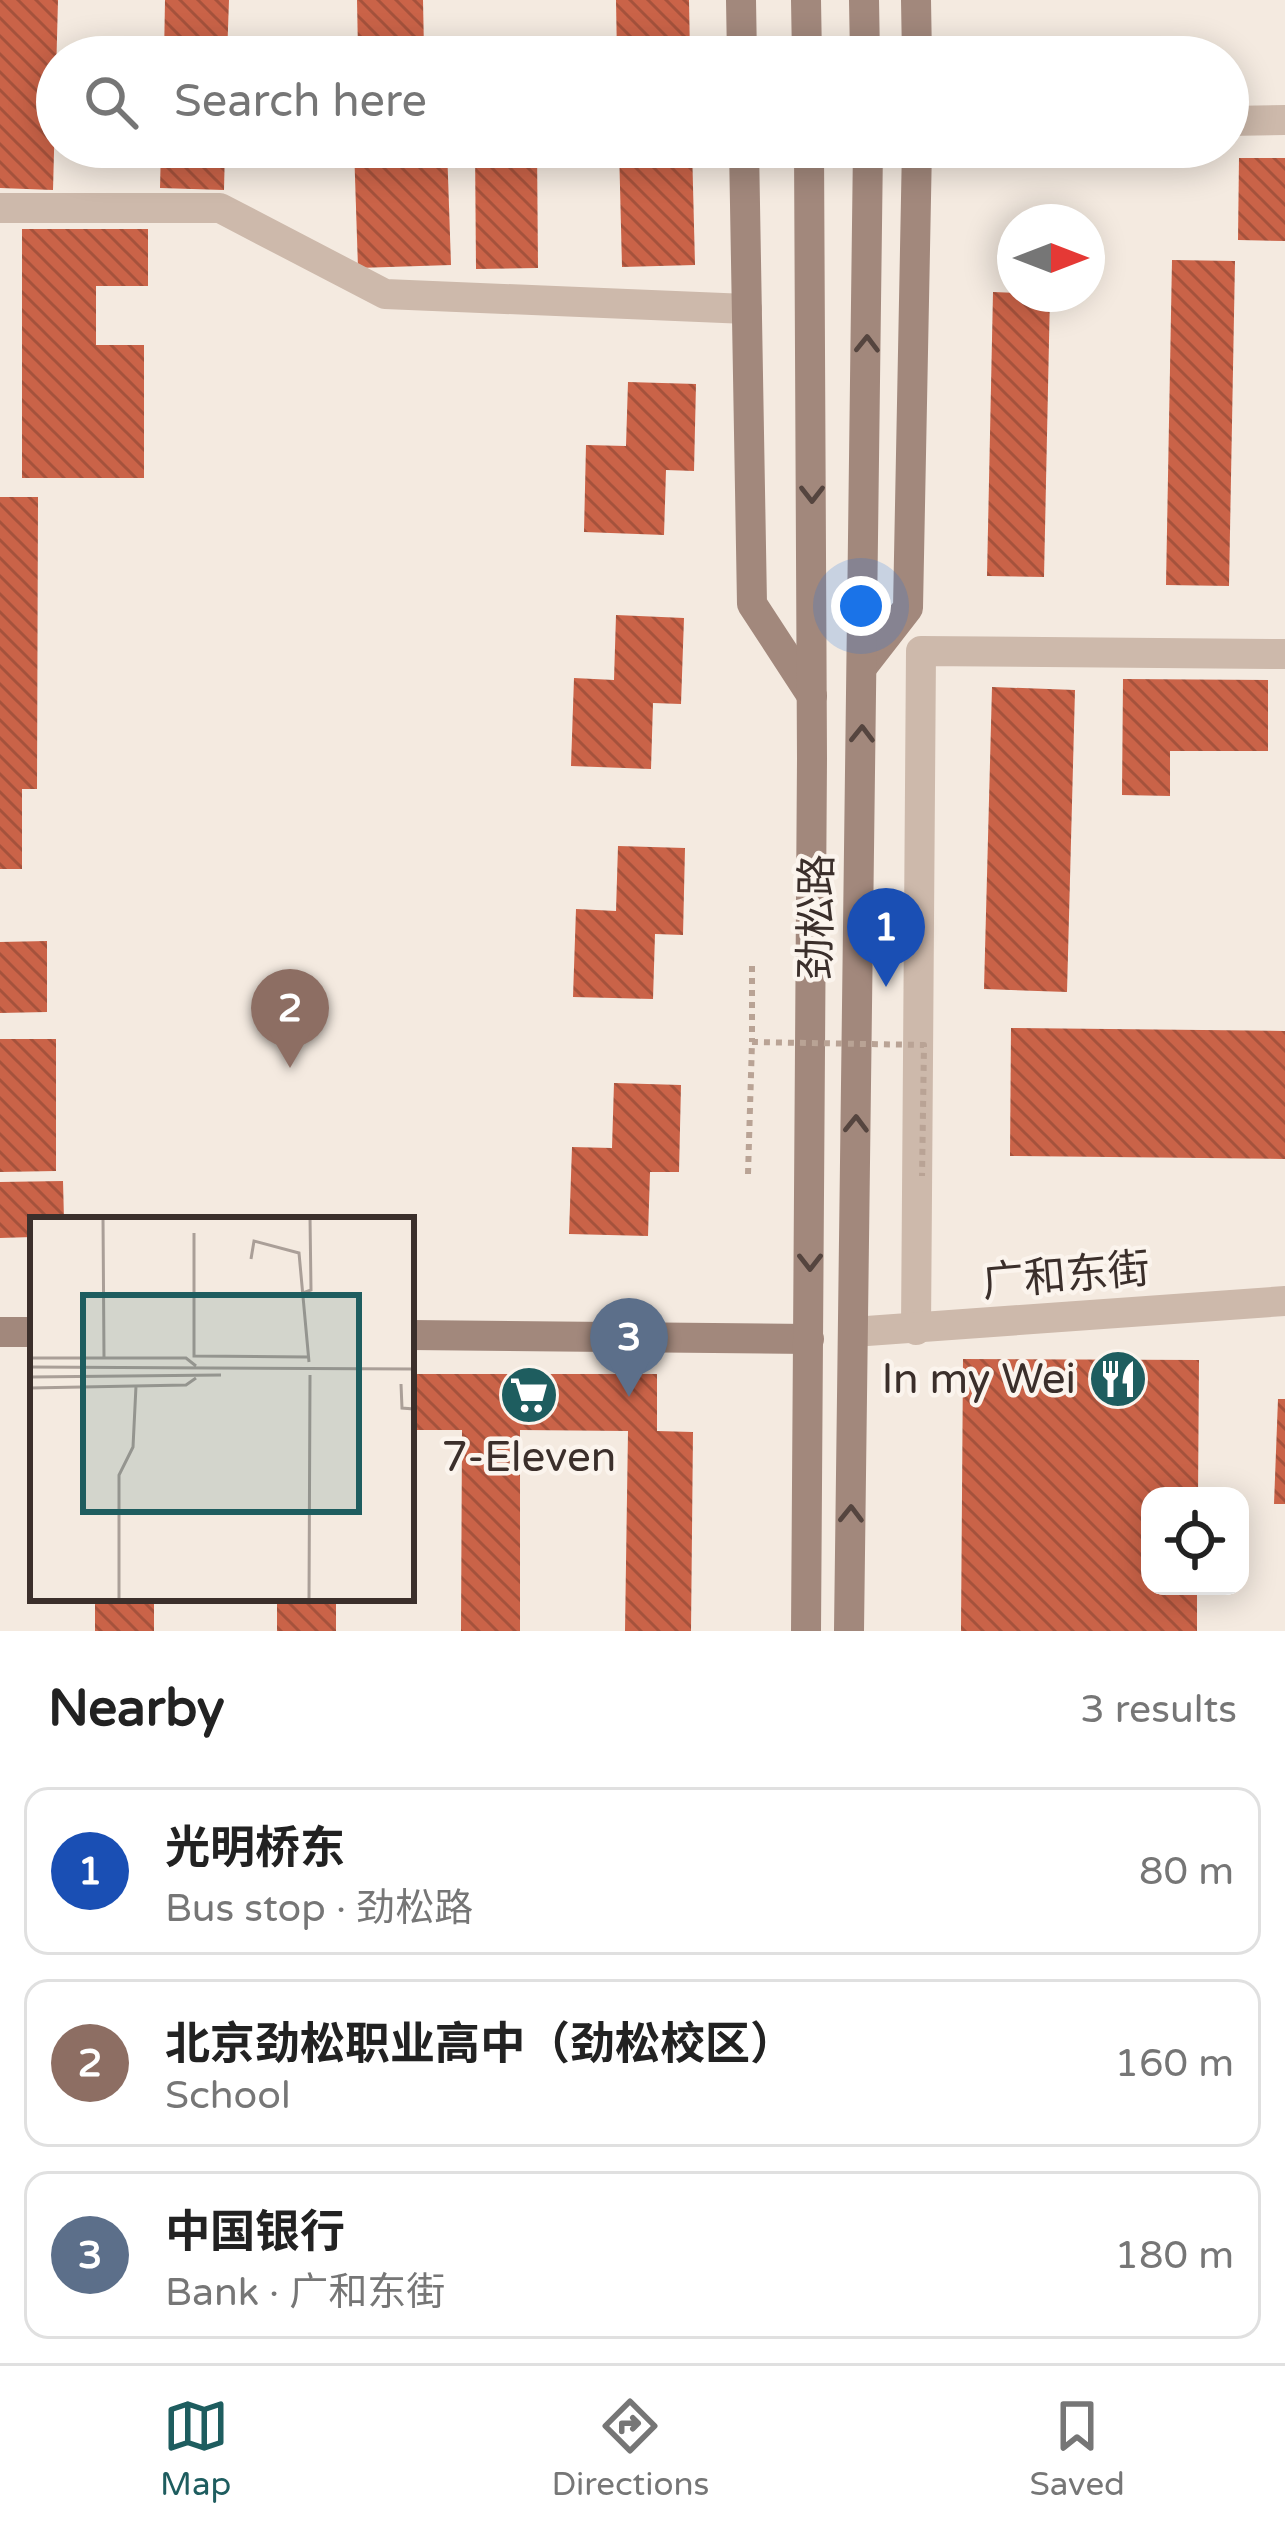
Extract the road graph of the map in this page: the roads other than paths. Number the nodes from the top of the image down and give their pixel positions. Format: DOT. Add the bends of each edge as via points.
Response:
graph roads {
  1 [pos="741,0"];
  2 [pos="806,0"];
  3 [pos="864,0"];
  4 [pos="916,0"];
  5 [pos="742,36"];
  6 [pos="807,36"];
  7 [pos="865,36"];
  8 [pos="917,36"];
  9 [pos="1285,120"];
  10 [pos="1249,121"];
  11 [pos="744,168"];
  12 [pos="810,168"];
  13 [pos="868,168"];
  14 [pos="917,168"];
  15 [pos="0,208"];
  16 [pos="747,309"];
  17 [pos="1285,654"];
  18 [pos="863,666"];
  19 [pos="812,696"];
  20 [pos="1285,1301"];
  21 [pos="916,1330"];
  22 [pos="853,1332"];
  23 [pos="414,1335"];
  24 [pos="809,1339"];
  25 [pos="806,1631"];
  26 [pos="849,1631"];
  1 -- 5 [label="main road"];
  2 -- 6 [label="main road"];
  3 -- 7 [label="main road"];
  4 -- 8 [label="main road"];
  9 -- 10 [label="street"];
  11 -- 16 [label="main road"];
  12 -- 19 [label="main road, 劲松路, one-way"];
  18 -- 13 [label="main road, 劲松路, one-way"];
  14 -- 18 [label="main road" via="908,608"];
  15 -- 16 [label="street" via="220,208 386,294"];
  16 -- 19 [label="main road" via="752,604"];
  17 -- 21 [label="street" via="921,651"];
  22 -- 18 [label="main road, 劲松路, one-way"];
  19 -- 24 [label="main road, 劲松路, one-way"];
  20 -- 21 [label="street, 广和东街"];
  21 -- 22 [label="street, 广和东街"];
  26 -- 22 [label="main road, 劲松路, one-way"];
  23 -- 24 [label="main road"];
  24 -- 25 [label="main road, 劲松路"];
}
